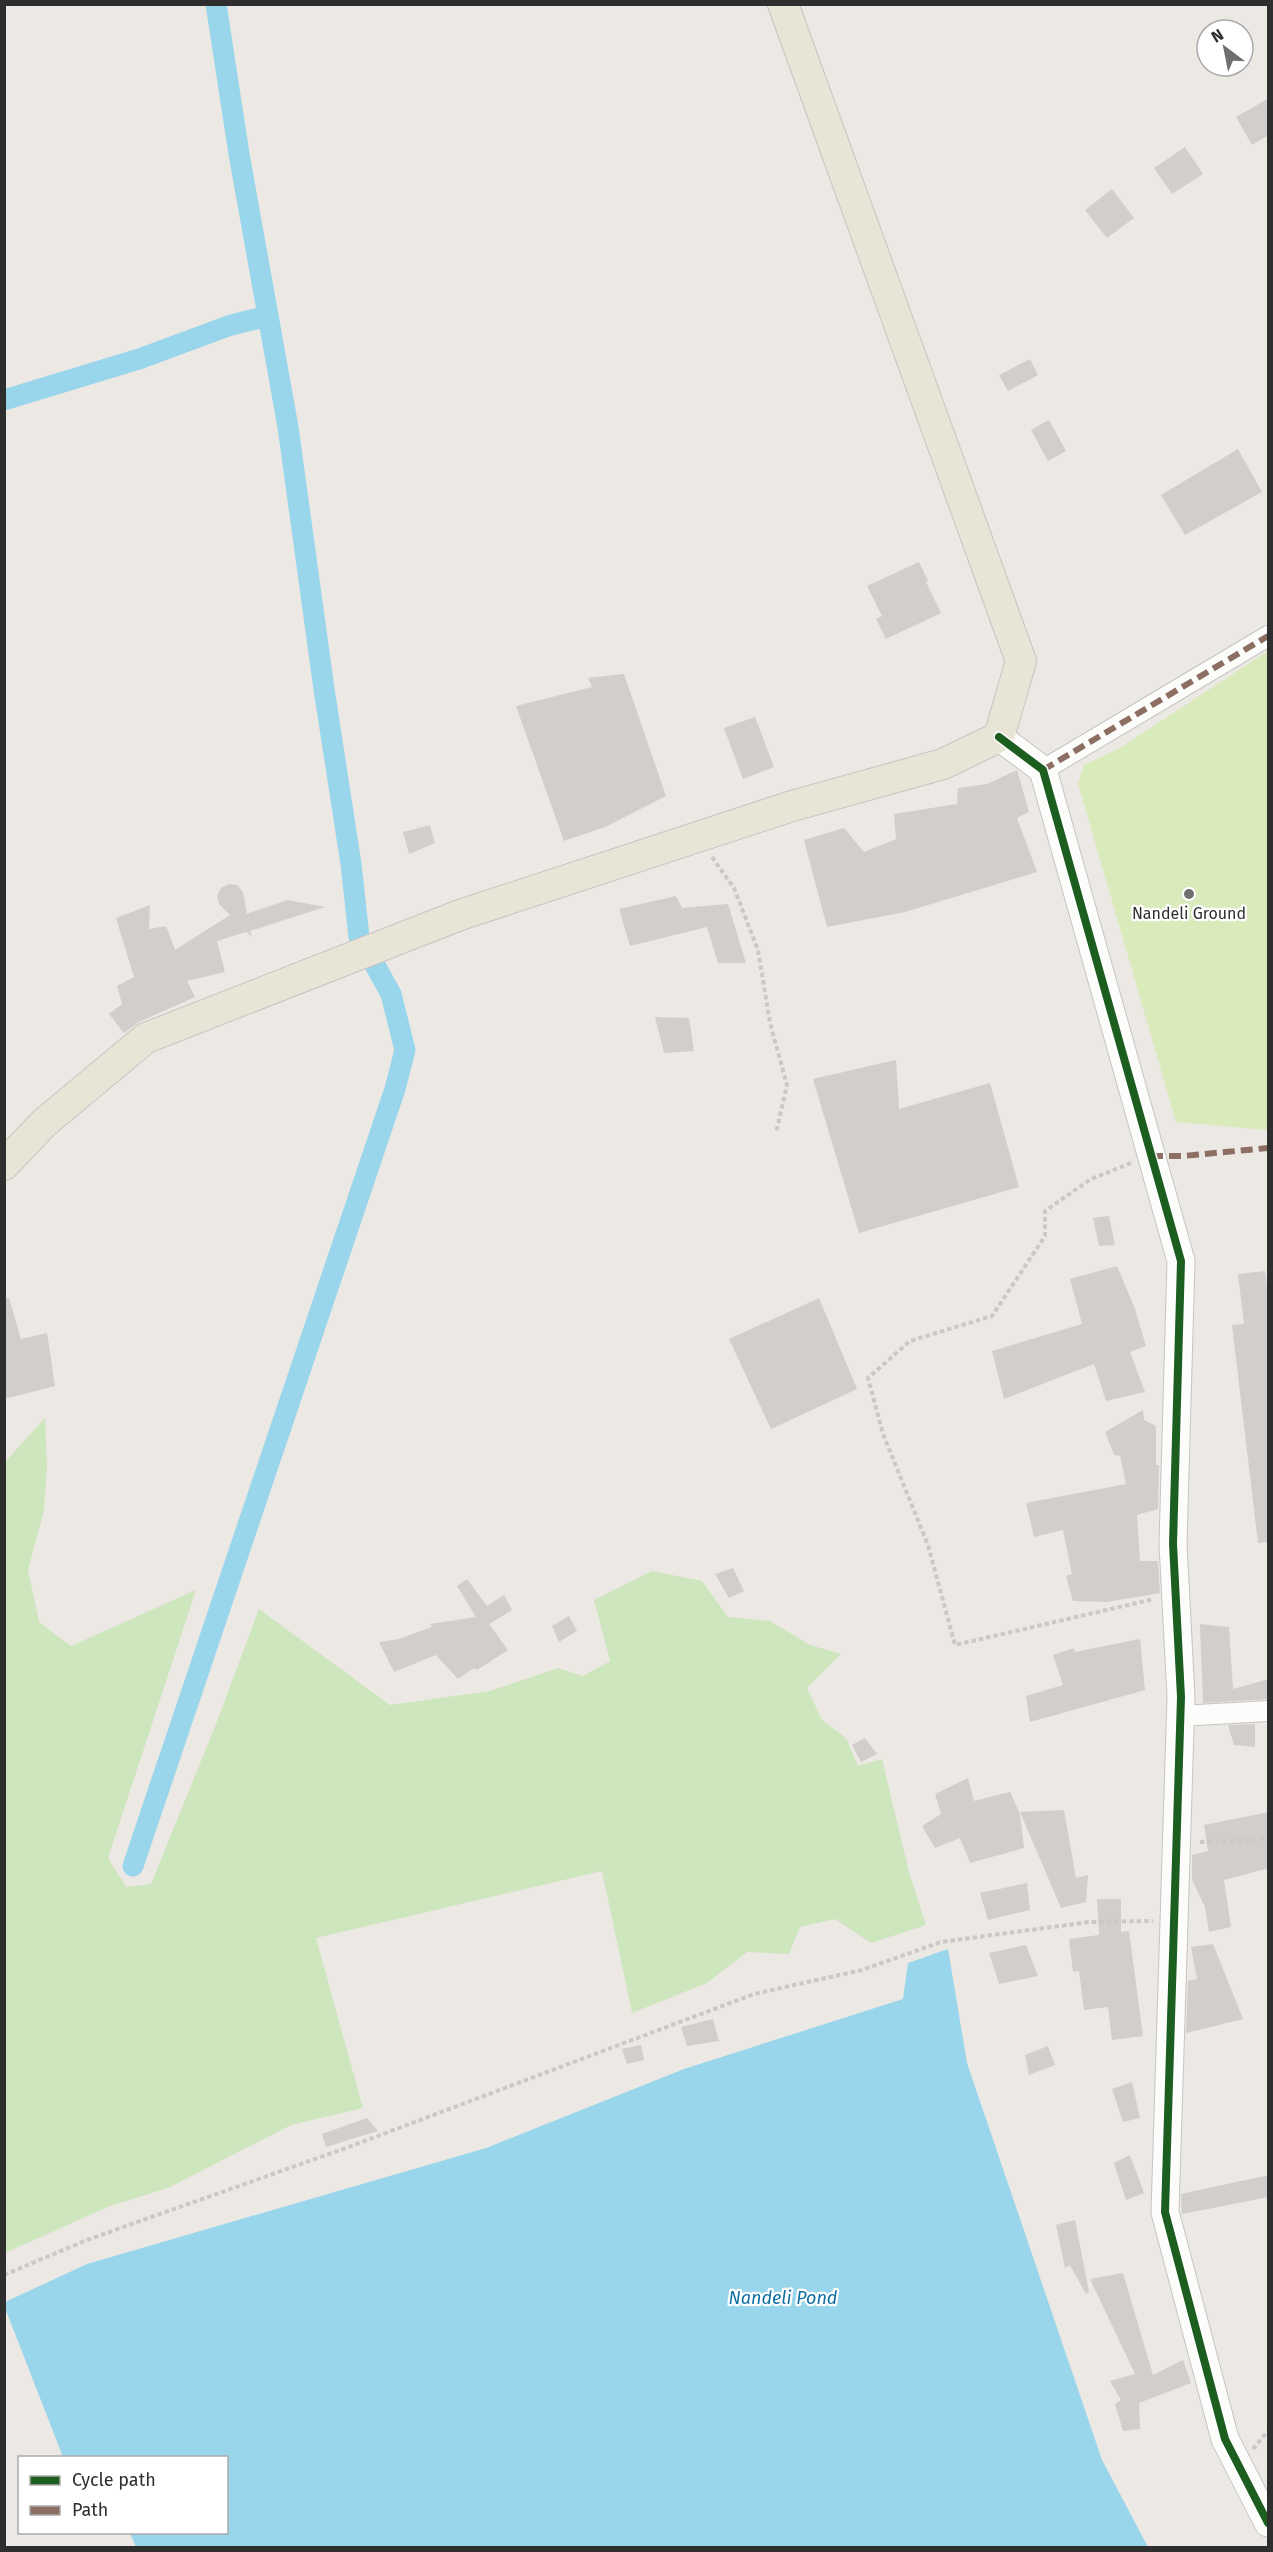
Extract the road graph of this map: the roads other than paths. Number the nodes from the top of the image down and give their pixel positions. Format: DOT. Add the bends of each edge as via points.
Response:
graph roads {
  1 [pos="783,4"];
  2 [pos="1269,636"];
  3 [pos="999,737"];
  4 [pos="1042,771"];
  5 [pos="4,1165"];
  6 [pos="1269,1711"];
  7 [pos="1180,1716"];
  8 [pos="1269,2523"];
  1 -- 3 [label="main road" via="1021,661"];
  2 -- 4 [label="street"];
  3 -- 4 [label="street"];
  3 -- 5 [label="main road" via="943,764 792,806 460,915 146,1038 44,1123"];
  4 -- 7 [label="street" via="1181,1261 1173,1544"];
  6 -- 7 [label="street"];
  7 -- 8 [label="street" via="1165,2212 1225,2439"];
}
